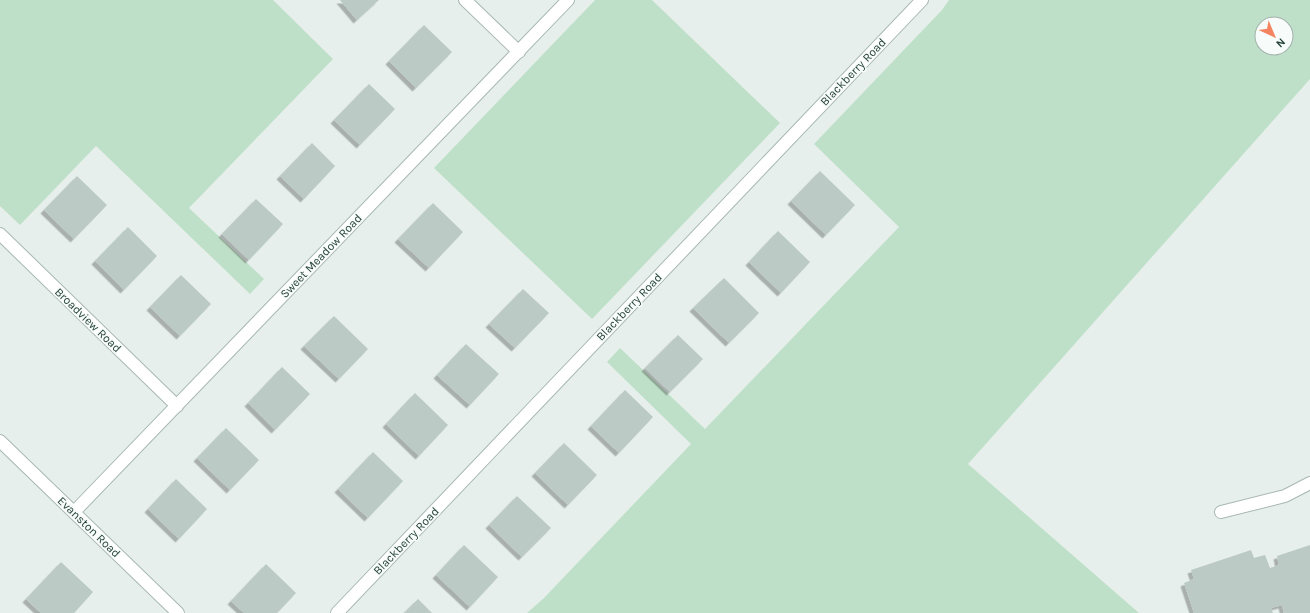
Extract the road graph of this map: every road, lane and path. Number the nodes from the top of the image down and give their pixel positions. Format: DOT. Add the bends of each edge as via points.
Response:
graph roads {
  1 [pos="465,0"];
  2 [pos="568,0"];
  3 [pos="922,0"];
  4 [pos="519,52"];
  5 [pos="0,234"];
  6 [pos="177,406"];
  7 [pos="0,441"];
  8 [pos="1310,483"];
  9 [pos="74,512"];
  10 [pos="1221,512"];
  11 [pos="178,613"];
  12 [pos="337,613"];
  1 -- 4 [label="street"];
  2 -- 4 [label="street, Sweet Meadow Road"];
  3 -- 12 [label="street, Blackberry Road"];
  4 -- 6 [label="street, Sweet Meadow Road"];
  5 -- 6 [label="street, Broadview Road"];
  6 -- 9 [label="street, Sweet Meadow Road"];
  7 -- 9 [label="street, Evanston Road"];
  8 -- 10 [label="street" via="1285,496"];
  9 -- 11 [label="street, Evanston Road"];
}
